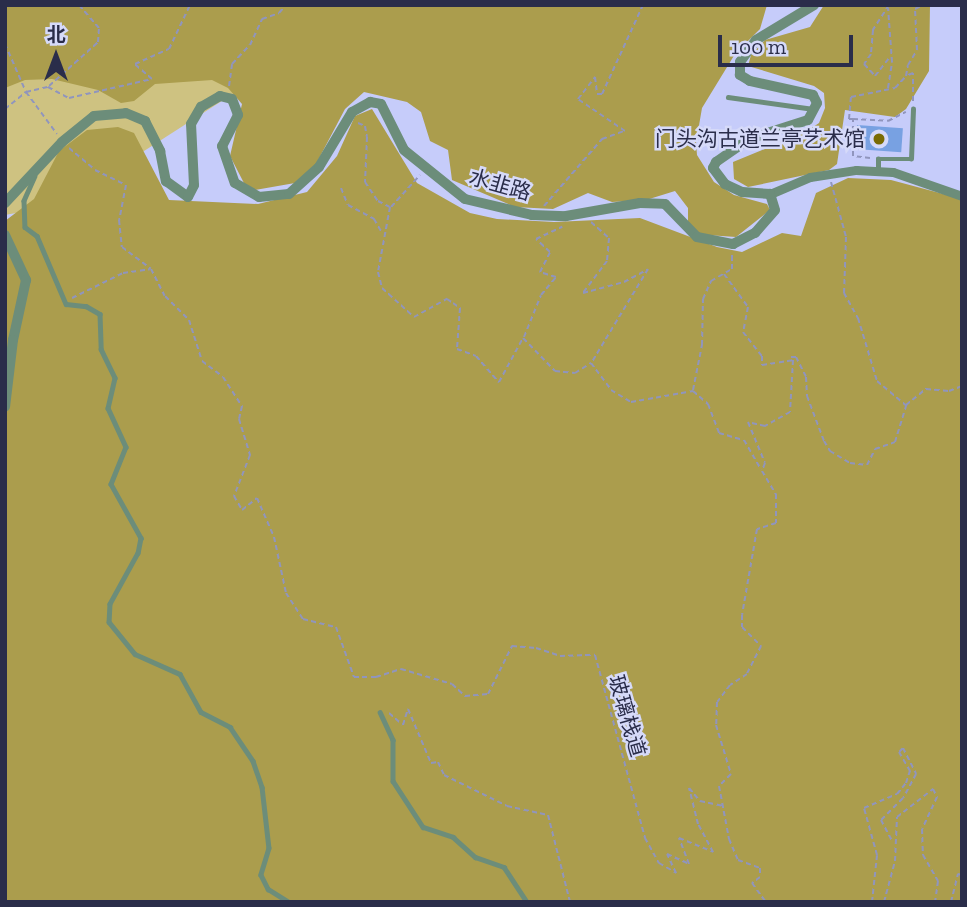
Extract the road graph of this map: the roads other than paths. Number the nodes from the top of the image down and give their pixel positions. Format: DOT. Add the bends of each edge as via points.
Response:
graph roads {
  1 [pos="814,5"];
  2 [pos="728,97"];
  3 [pos="913,109"];
  4 [pos="816,112"];
  5 [pos="40,167"];
  6 [pos="878,171"];
  7 [pos="770,194"];
  8 [pos="962,196"];
  9 [pos="5,203"];
  10 [pos="5,235"];
  11 [pos="5,407"];
  12 [pos="383,711"];
  13 [pos="289,902"];
  14 [pos="527,902"];
  1 -- 4 [label="street" via="756,40 740,62 740,75 813,95"];
  2 -- 4 [label="lane" via="759,104 808,105"];
  3 -- 6 [label="lane" via="911,159 878,159"];
  4 -- 7 [label="street" via="808,120 749,139 716,162 713,168 725,184 742,192"];
  5 -- 7 [label="street, 水韭路" via="94,116 126,113 145,121 160,151 166,181 188,197 194,185 191,124 201,107 220,96 228,98 238,115 222,146 225,163 235,183 259,197 289,194 302,185 359,106 381,104 404,150 465,199 566,216 665,204 697,237 733,244 768,220 775,210"];
  5 -- 9 [label="street"];
  5 -- 13 [label="lane" via="24,201 25,227 37,236 66,304 86,306 103,322 101,349 115,378 108,408 126,447 111,484 141,538 138,553 110,604 109,622 135,654 180,674 201,712 230,727 253,761 262,787 269,848 261,875 268,889"];
  6 -- 7 [label="street" via="829,174"];
  6 -- 8 [label="street"];
  10 -- 11 [label="street" via="26,280"];
  12 -- 14 [label="lane" via="393,740 393,781 423,827 453,837 475,857 504,867"];
}
